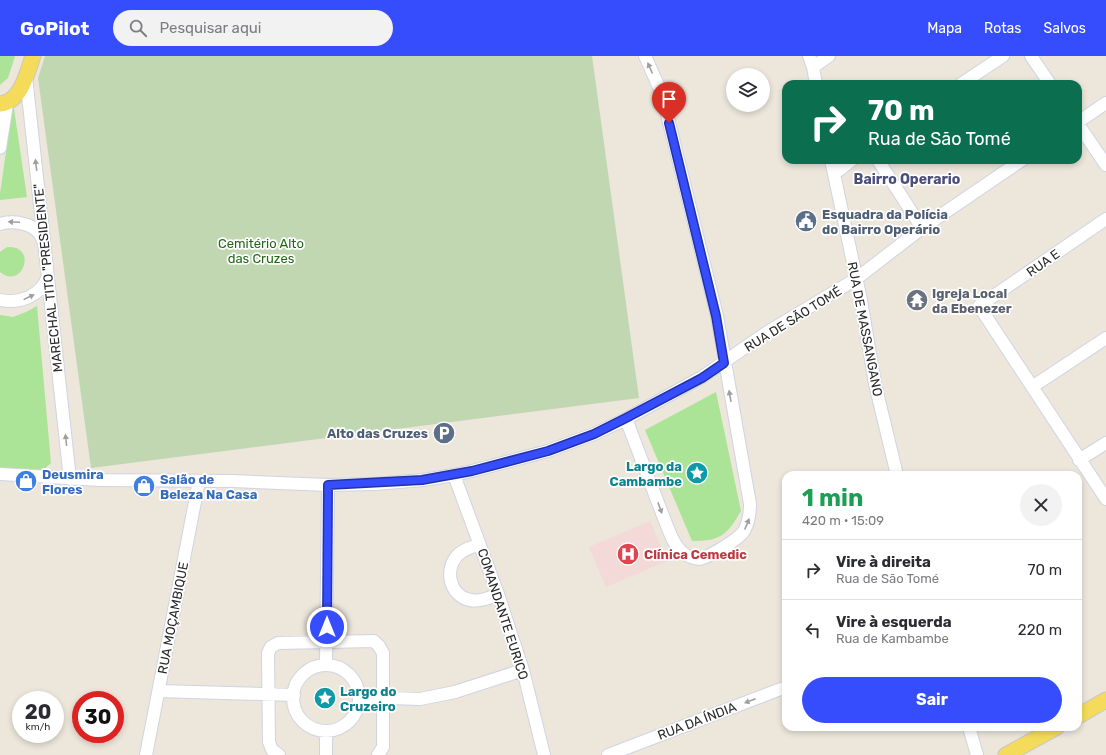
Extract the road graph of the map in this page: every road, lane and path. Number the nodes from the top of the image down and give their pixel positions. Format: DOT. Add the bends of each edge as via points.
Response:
graph roads {
  1 [pos="33,56"];
  2 [pos="645,56"];
  3 [pos="829,56"];
  4 [pos="1003,56"];
  5 [pos="1031,56"];
  6 [pos="811,62"];
  7 [pos="26,77"];
  8 [pos="815,80"];
  9 [pos="968,80"];
  10 [pos="1047,80"];
  11 [pos="1106,103"];
  12 [pos="4,104"];
  13 [pos="1082,120"];
  14 [pos="1082,129"];
  15 [pos="0,148"];
  16 [pos="832,164"];
  17 [pos="847,164"];
  18 [pos="881,164"];
  19 [pos="1016,164"];
  20 [pos="1106,165"];
  21 [pos="834,174"];
  22 [pos="1106,219"];
  23 [pos="0,224"];
  24 [pos="922,228"];
  25 [pos="45,246"];
  26 [pos="48,276"];
  27 [pos="856,279"];
  28 [pos="0,300"];
  29 [pos="1106,338"];
  30 [pos="724,363"];
  31 [pos="1032,387"];
  32 [pos="626,418"];
  33 [pos="1106,443"];
  34 [pos="1079,460"];
  35 [pos="895,471"];
  36 [pos="0,474"];
  37 [pos="454,475"];
  38 [pos="70,479"];
  39 [pos="200,481"];
  40 [pos="328,485"];
  41 [pos="1106,499"];
  42 [pos="480,544"];
  43 [pos="498,594"];
  44 [pos="326,642"];
  45 [pos="326,665"];
  46 [pos="523,670"];
  47 [pos="782,689"];
  48 [pos="1106,690"];
  49 [pos="159,691"];
  50 [pos="268,694"];
  51 [pos="294,695"];
  52 [pos="359,697"];
  53 [pos="383,698"];
  54 [pos="1106,700"];
  55 [pos="1084,712"];
  56 [pos="326,731"];
  57 [pos="970,731"];
  58 [pos="1050,731"];
  59 [pos="146,755"];
  60 [pos="279,755"];
  61 [pos="326,755"];
  62 [pos="378,755"];
  63 [pos="544,755"];
  64 [pos="608,755"];
  65 [pos="977,755"];
  66 [pos="1006,755"];
  1 -- 7 [label="main road"];
  30 -- 2 [label="street, one-way" via="716,316 662,94"];
  3 -- 6 [label="street"];
  4 -- 9 [label="street"];
  5 -- 10 [label="street"];
  6 -- 8 [label="street"];
  7 -- 12 [label="main road" via="16,96"];
  25 -- 7 [label="street, MARECHAL TITO \"PRESIDENTE\", one-way"];
  11 -- 13 [label="street"];
  12 -- 15 [label="street"];
  14 -- 20 [label="street"];
  16 -- 21 [label="street, RUA DE MASSANGANO"];
  17 -- 21 [label="street"];
  18 -- 24 [label="street"];
  19 -- 24 [label="street, RUA DE SÃO TOMÉ"];
  21 -- 27 [label="street, RUA DE MASSANGANO"];
  22 -- 31 [label="street, RUA E" via="979,306"];
  25 -- 23 [label="street, one-way" via="42,235 33,227 21,223"];
  24 -- 27 [label="street, RUA DE SÃO TOMÉ"];
  25 -- 26 [label="street, MARECHAL TITO \"PRESIDENTE\""];
  28 -- 26 [label="street, one-way" via="14,302 26,299 38,292"];
  38 -- 26 [label="street, MARECHAL TITO \"PRESIDENTE\", one-way"];
  27 -- 30 [label="street, RUA DE SÃO TOMÉ" via="766,333"];
  27 -- 35 [label="street, RUA DE MASSANGANO" via="875,384"];
  29 -- 31 [label="street"];
  30 -- 32 [label="street, RUA DE SÃO TOMÉ" via="702,378"];
  32 -- 30 [label="street, one-way" via="665,521 679,550 689,556 700,558 722,549 743,532 750,519 750,504"];
  31 -- 34 [label="street"];
  32 -- 37 [label="street, RUA DE SÃO TOMÉ" via="594,434 548,451"];
  33 -- 34 [label="street"];
  34 -- 41 [label="street"];
  36 -- 38 [label="street, RUA DE SÃO TOMÉ"];
  37 -- 40 [label="street, RUA DE SÃO TOMÉ" via="422,480"];
  37 -- 42 [label="street, COMANDANTE EURICO"];
  38 -- 39 [label="street, RUA DE SÃO TOMÉ"];
  39 -- 40 [label="street, RUA DE SÃO TOMÉ"];
  39 -- 49 [label="street, RUA MOÇAMBIQUE"];
  40 -- 44 [label="street"];
  42 -- 43 [label="street, COMANDANTE EURICO"];
  42 -- 43 [label="street" via="460,553 454,559 450,566 451,583 455,591 469,600 478,601"];
  43 -- 46 [label="street, COMANDANTE EURICO"];
  44 -- 45 [label="street"];
  44 -- 50 [label="street" via="278,643 271,647 268,653"];
  44 -- 53 [label="street" via="374,641 383,653"];
  45 -- 51 [label="street" via="308,670 301,677"];
  45 -- 52 [label="street" via="337,667 349,675 357,687"];
  46 -- 53 [label="street" via="455,692 420,699"];
  46 -- 63 [label="street, COMANDANTE EURICO"];
  47 -- 64 [label="street, RUA DA ÍNDIA, one-way"];
  48 -- 55 [label="main road"];
  49 -- 50 [label="street"];
  49 -- 59 [label="street, RUA MOÇAMBIQUE"];
  50 -- 51 [label="street"];
  50 -- 60 [label="street" via="269,742 272,750"];
  51 -- 56 [label="street" via="299,716 306,724"];
  52 -- 53 [label="street"];
  52 -- 56 [label="street" via="353,717 337,729"];
  53 -- 62 [label="street" via="383,747"];
  54 -- 55 [label="main road"];
  56 -- 61 [label="street"];
  57 -- 65 [label="street"];
  58 -- 66 [label="main road"];
}
